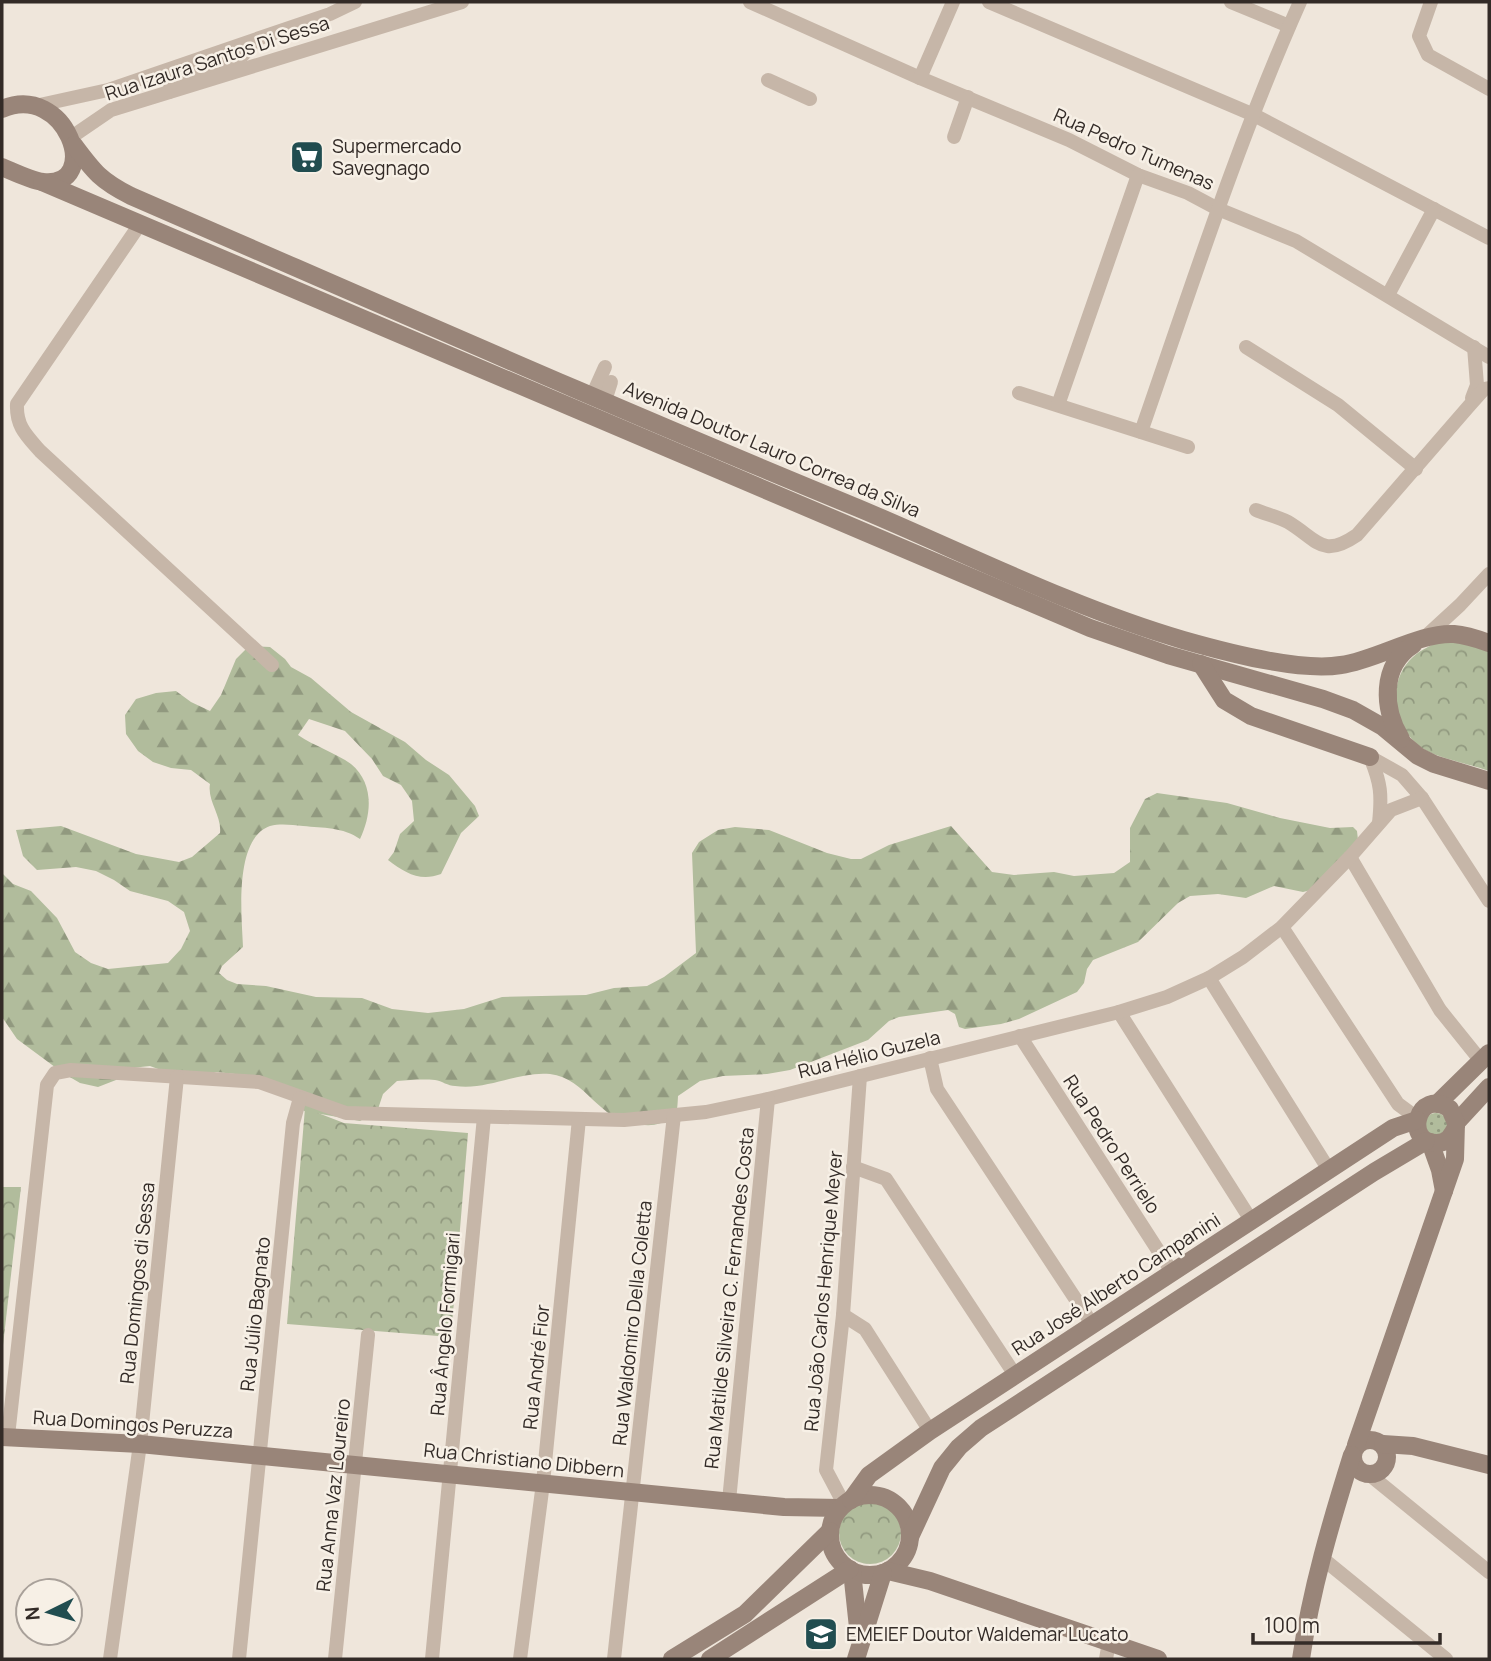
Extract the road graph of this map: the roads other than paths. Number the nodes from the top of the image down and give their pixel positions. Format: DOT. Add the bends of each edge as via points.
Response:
graph roads {
  1 [pos="355,2"];
  2 [pos="462,2"];
  3 [pos="750,2"];
  4 [pos="953,2"];
  5 [pos="989,2"];
  6 [pos="1231,2"];
  7 [pos="1300,2"];
  8 [pos="1431,2"];
  9 [pos="331,8"];
  10 [pos="1289,26"];
  11 [pos="340,38"];
  12 [pos="256,40"];
  13 [pos="920,78"];
  14 [pos="768,80"];
  15 [pos="1489,89"];
  16 [pos="169,92"];
  17 [pos="968,97"];
  18 [pos="810,99"];
  19 [pos="35,106"];
  20 [pos="4,107"];
  21 [pos="1254,115"];
  22 [pos="954,137"];
  23 [pos="72,141"];
  24 [pos="2,167"];
  25 [pos="1138,175"];
  26 [pos="42,182"];
  27 [pos="1218,209"];
  28 [pos="1434,209"];
  29 [pos="140,224"];
  30 [pos="1489,238"];
  31 [pos="1388,295"];
  32 [pos="1245,347"];
  33 [pos="1474,347"];
  34 [pos="1489,357"];
  35 [pos="605,367"];
  36 [pos="611,382"];
  37 [pos="1489,388"];
  38 [pos="1019,393"];
  39 [pos="599,398"];
  40 [pos="1058,405"];
  41 [pos="1469,405"];
  42 [pos="1141,432"];
  43 [pos="1188,447"];
  44 [pos="1416,469"];
  45 [pos="1256,510"];
  46 [pos="1487,579"];
  47 [pos="1421,640"];
  48 [pos="1489,643"];
  49 [pos="1201,664"];
  50 [pos="272,665"];
  51 [pos="1406,748"];
  52 [pos="1370,757"];
  53 [pos="1489,781"];
  54 [pos="1422,798"];
  55 [pos="1379,823"];
  56 [pos="1350,857"];
  57 [pos="1489,901"];
  58 [pos="1282,927"];
  59 [pos="1209,978"];
  60 [pos="1119,1012"];
  61 [pos="1020,1036"];
  62 [pos="1485,1057"];
  63 [pos="930,1058"];
  64 [pos="860,1076"];
  65 [pos="177,1077"];
  66 [pos="1489,1087"];
  67 [pos="300,1098"];
  68 [pos="768,1099"];
  69 [pos="1437,1104"];
  70 [pos="674,1115"];
  71 [pos="484,1117"];
  72 [pos="579,1119"];
  73 [pos="1417,1119"];
  74 [pos="1456,1125"];
  75 [pos="1428,1142"];
  76 [pos="853,1167"];
  77 [pos="1329,1170"];
  78 [pos="1444,1191"];
  79 [pos="1251,1220"];
  80 [pos="1172,1272"];
  81 [pos="843,1315"];
  82 [pos="1093,1324"];
  83 [pos="369,1335"];
  84 [pos="1015,1375"];
  85 [pos="1372,1398"];
  86 [pos="930,1431"];
  87 [pos="5,1436"];
  88 [pos="140,1444"];
  89 [pos="1383,1447"];
  90 [pos="1354,1450"];
  91 [pos="260,1455"];
  92 [pos="355,1465"];
  93 [pos="1489,1465"];
  94 [pos="1371,1473"];
  95 [pos="450,1474"];
  96 [pos="543,1483"];
  97 [pos="633,1492"];
  98 [pos="1338,1500"];
  99 [pos="729,1502"];
  100 [pos="845,1504"];
  101 [pos="785,1507"];
  102 [pos="831,1528"];
  103 [pos="909,1541"];
  104 [pos="1322,1558"];
  105 [pos="851,1570"];
  106 [pos="886,1572"];
  107 [pos="1489,1572"];
  108 [pos="930,1581"];
  109 [pos="1107,1651"];
  110 [pos="859,1655"];
  111 [pos="110,1659"];
  112 [pos="239,1659"];
  113 [pos="335,1659"];
  114 [pos="432,1659"];
  115 [pos="520,1659"];
  116 [pos="614,1659"];
  117 [pos="672,1659"];
  118 [pos="710,1659"];
  119 [pos="1158,1659"];
  120 [pos="1301,1659"];
  121 [pos="1446,1659"];
  1 -- 9 [label="street, Rua Izaura Santos Di Sessa"];
  2 -- 11 [label="street, Rua Izaura Santos Di Sessa"];
  3 -- 13 [label="street, Rua Pedro Tumenas"];
  4 -- 13 [label="street"];
  5 -- 21 [label="street"];
  6 -- 10 [label="street"];
  7 -- 10 [label="street"];
  8 -- 15 [label="street" via="1419,36 1428,55"];
  9 -- 11 [label="street" via="333,31"];
  9 -- 12 [label="street, Rua Izaura Santos Di Sessa"];
  10 -- 21 [label="street"];
  11 -- 16 [label="street, Rua Izaura Santos Di Sessa"];
  12 -- 16 [label="street" via="235,60 179,78"];
  12 -- 19 [label="street, Rua Izaura Santos Di Sessa" via="108,90"];
  13 -- 17 [label="street, Rua Pedro Tumenas"];
  14 -- 18 [label="street"];
  16 -- 23 [label="street, Rua Izaura Santos Di Sessa" via="111,110"];
  17 -- 22 [label="street"];
  17 -- 25 [label="street, Rua Pedro Tumenas"];
  19 -- 20 [label="street"];
  19 -- 23 [label="street, Avenida Doutor Lauro Correa da Silva" via="54,117"];
  21 -- 27 [label="street"];
  21 -- 28 [label="street"];
  23 -- 26 [label="street" via="73,165 67,175"];
  23 -- 39 [label="street, Avenida Doutor Lauro Correa da Silva" via="108,185"];
  24 -- 26 [label="street"];
  25 -- 27 [label="street, Rua Pedro Tumenas"];
  25 -- 40 [label="street"];
  26 -- 29 [label="street"];
  27 -- 31 [label="street, Rua Pedro Tumenas" via="1296,242"];
  27 -- 42 [label="street"];
  28 -- 30 [label="street"];
  28 -- 31 [label="street"];
  29 -- 49 [label="street" via="1090,628"];
  29 -- 50 [label="street" via="17,404 16,417 40,451"];
  31 -- 33 [label="street, Rua Pedro Tumenas"];
  32 -- 44 [label="street" via="1338,405"];
  33 -- 34 [label="street, Rua Pedro Tumenas"];
  33 -- 41 [label="street" via="1477,385"];
  35 -- 39 [label="street"];
  36 -- 39 [label="street"];
  37 -- 41 [label="street"];
  38 -- 40 [label="street"];
  39 -- 47 [label="street, Avenida Doutor Lauro Correa da Silva" via="1025,580 1185,640 1311,667 1354,662"];
  40 -- 42 [label="street"];
  41 -- 44 [label="street"];
  42 -- 43 [label="street"];
  44 -- 45 [label="street" via="1357,535 1341,546 1324,547 1285,520"];
  46 -- 47 [label="street"];
  47 -- 48 [label="street, Avenida Doutor Lauro Correa da Silva" via="1451,634"];
  47 -- 51 [label="street" via="1405,650 1388,683 1387,704"];
  49 -- 51 [label="street" via="1353,710 1383,727"];
  49 -- 52 [label="street" via="1224,699 1251,716"];
  51 -- 53 [label="street" via="1434,764"];
  52 -- 54 [label="street" via="1402,775"];
  52 -- 55 [label="street" via="1382,796"];
  54 -- 55 [label="street, Rua Hélio Guzela" via="1391,810"];
  54 -- 57 [label="street"];
  55 -- 56 [label="street, Rua Hélio Guzela"];
  56 -- 58 [label="street, Rua Hélio Guzela"];
  56 -- 62 [label="street" via="1440,1010"];
  58 -- 59 [label="street, Rua Hélio Guzela"];
  58 -- 73 [label="street" via="1398,1104"];
  59 -- 60 [label="street, Rua Hélio Guzela"];
  59 -- 77 [label="street"];
  60 -- 61 [label="street, Rua Hélio Guzela"];
  60 -- 79 [label="street"];
  61 -- 63 [label="street, Rua Hélio Guzela"];
  61 -- 80 [label="street, Rua Pedro Perrielo"];
  62 -- 69 [label="street"];
  63 -- 64 [label="street, Rua Hélio Guzela"];
  63 -- 82 [label="street" via="937,1089"];
  64 -- 68 [label="street, Rua Hélio Guzela"];
  64 -- 76 [label="street, Rua João Carlos Henrique Meyer"];
  65 -- 67 [label="street, Rua Hélio Guzela" via="259,1082"];
  65 -- 87 [label="street, Rua Hélio Guzela" via="71,1070 55,1073 47,1085"];
  65 -- 88 [label="street, Rua Domingos di Sessa"];
  66 -- 74 [label="street"];
  67 -- 71 [label="street, Rua Hélio Guzela" via="346,1113"];
  67 -- 91 [label="street, Rua Júlio Bagnato" via="293,1124"];
  68 -- 70 [label="street, Rua Hélio Guzela"];
  68 -- 99 [label="street, Rua Matilde Silveira C. Fernandes Costa"];
  69 -- 73 [label="street" via="1422,1110"];
  69 -- 74 [label="street" via="1450,1109"];
  70 -- 72 [label="street, Rua Hélio Guzela"];
  70 -- 97 [label="street, Rua Waldomiro Della Coletta"];
  71 -- 72 [label="street, Rua Hélio Guzela"];
  71 -- 95 [label="street, Rua Ângelo Formigari"];
  72 -- 96 [label="street, Rua André Fior"];
  73 -- 75 [label="street" via="1417,1128"];
  73 -- 77 [label="street, Rua José Alberto Campanini" via="1393,1128"];
  74 -- 75 [label="street" via="1447,1140"];
  74 -- 78 [label="street" via="1455,1160"];
  75 -- 78 [label="street"];
  75 -- 103 [label="street" via="1374,1172 981,1428 942,1468"];
  76 -- 81 [label="street, Rua João Carlos Henrique Meyer"];
  76 -- 84 [label="street" via="886,1179"];
  77 -- 79 [label="street, Rua José Alberto Campanini"];
  78 -- 85 [label="street"];
  79 -- 80 [label="street, Rua José Alberto Campanini"];
  80 -- 82 [label="street, Rua José Alberto Campanini"];
  81 -- 86 [label="street" via="865,1329"];
  81 -- 100 [label="street, Rua João Carlos Henrique Meyer" via="826,1470"];
  82 -- 84 [label="street, Rua José Alberto Campanini"];
  83 -- 92 [label="street, Rua Anna Vaz Loureiro"];
  84 -- 86 [label="street, Rua José Alberto Campanini"];
  85 -- 89 [label="street"];
  85 -- 90 [label="street"];
  86 -- 100 [label="street, Rua José Alberto Campanini" via="870,1475"];
  87 -- 88 [label="street, Rua Domingos Peruzza"];
  88 -- 91 [label="street, Rua Domingos Peruzza"];
  88 -- 111 [label="street, Rua Domingos di Sessa"];
  89 -- 90 [label="street" via="1366,1439"];
  89 -- 93 [label="street" via="1413,1446"];
  89 -- 94 [label="street" via="1386,1465"];
  90 -- 94 [label="street" via="1355,1466"];
  90 -- 98 [label="street"];
  91 -- 92 [label="street, Rua Christiano Dibbern"];
  91 -- 112 [label="street, Rua Júlio Bagnato"];
  92 -- 95 [label="street, Rua Christiano Dibbern"];
  92 -- 113 [label="street, Rua Anna Vaz Loureiro"];
  94 -- 98 [label="street"];
  94 -- 107 [label="street"];
  95 -- 96 [label="street, Rua Christiano Dibbern"];
  95 -- 114 [label="street, Rua Ângelo Formigari"];
  96 -- 97 [label="street, Rua Christiano Dibbern"];
  96 -- 115 [label="street, Rua André Fior"];
  97 -- 99 [label="street, Rua Christiano Dibbern"];
  97 -- 116 [label="street, Rua Waldomiro Della Coletta"];
  98 -- 104 [label="street"];
  99 -- 101 [label="street, Rua Christiano Dibbern"];
  100 -- 101 [label="street, Rua Christiano Dibbern"];
  100 -- 102 [label="street"];
  100 -- 103 [label="street" via="864,1495 891,1501 908,1523"];
  101 -- 102 [label="street, Rua Christiano Dibbern"];
  102 -- 105 [label="street" via="838,1559"];
  102 -- 117 [label="street" via="746,1614"];
  103 -- 106 [label="street" via="905,1555"];
  103 -- 108 [label="street" via="914,1562"];
  104 -- 120 [label="street"];
  104 -- 121 [label="street"];
  105 -- 106 [label="street"];
  105 -- 110 [label="street"];
  105 -- 118 [label="street"];
  106 -- 108 [label="street"];
  106 -- 110 [label="street"];
  108 -- 109 [label="street"];
  109 -- 119 [label="street"];
}
